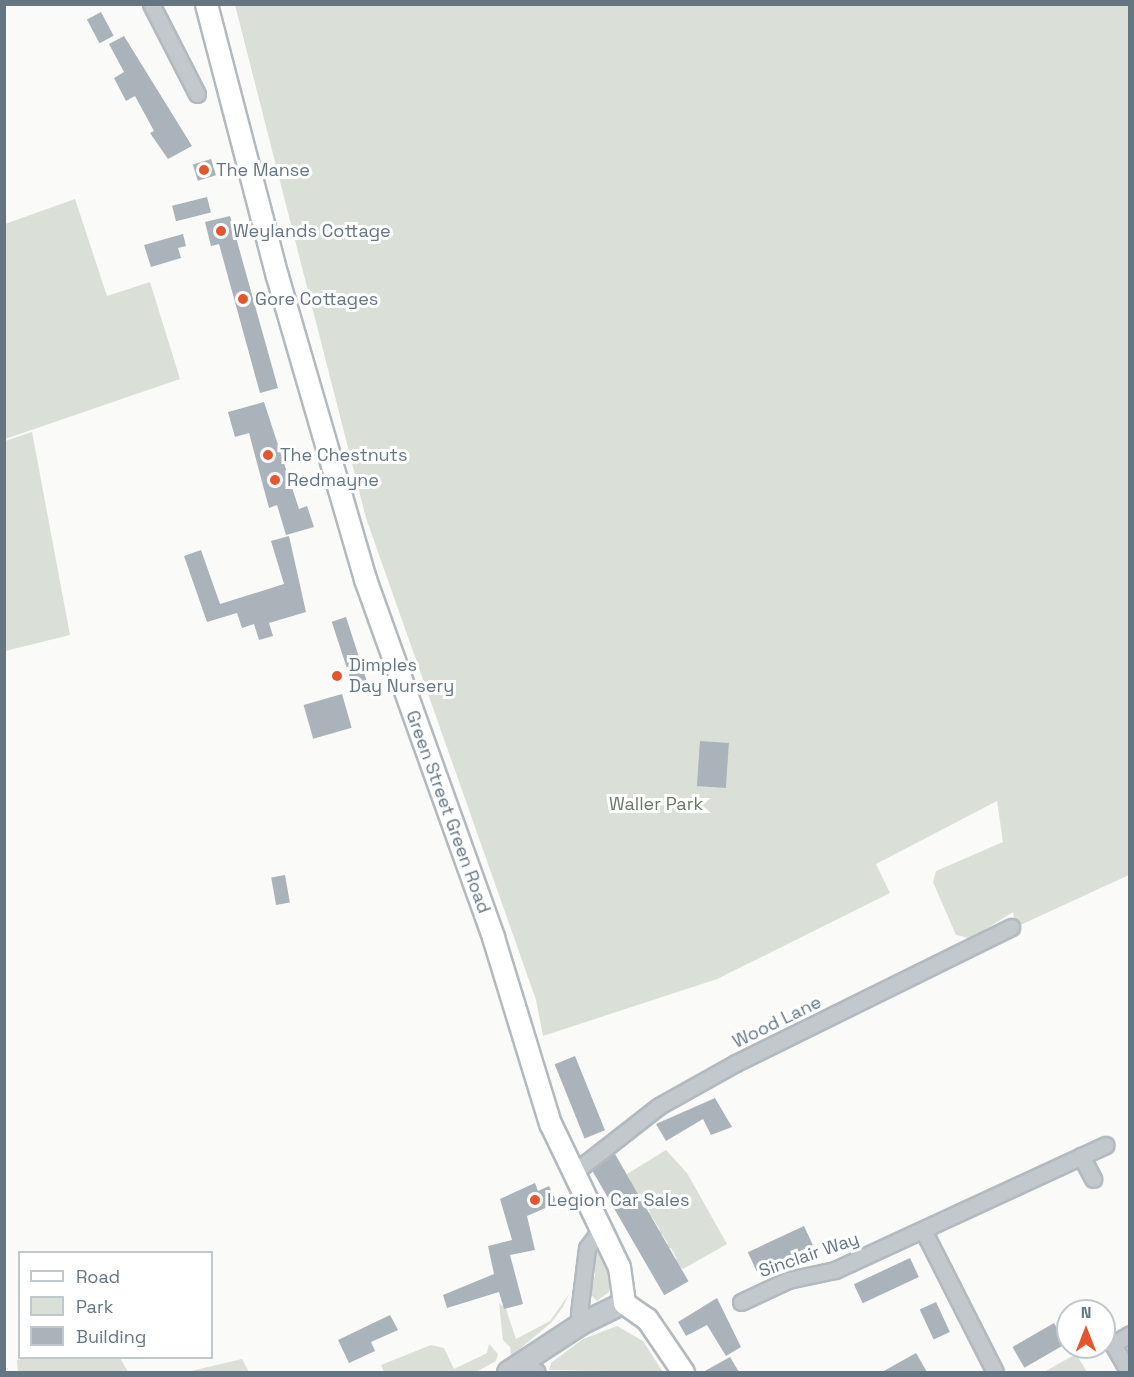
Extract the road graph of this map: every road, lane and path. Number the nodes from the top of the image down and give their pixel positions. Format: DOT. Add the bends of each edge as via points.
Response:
graph roads {
  1 [pos="206,4"];
  2 [pos="151,5"];
  3 [pos="196,94"];
  4 [pos="1011,927"];
  5 [pos="1106,1145"];
  6 [pos="1082,1156"];
  7 [pos="572,1174"];
  8 [pos="1093,1179"];
  9 [pos="923,1230"];
  10 [pos="600,1231"];
  11 [pos="741,1302"];
  12 [pos="624,1303"];
  13 [pos="583,1323"];
  14 [pos="1130,1334"];
  15 [pos="523,1370"];
  16 [pos="683,1372"];
  17 [pos="995,1372"];
  18 [pos="1129,1372"];
  1 -- 7 [label="main road, Green Street Green Road" via="277,276 365,579 493,938 550,1123"];
  2 -- 3 [label="street"];
  4 -- 7 [label="street, Wood Lane" via="659,1106"];
  5 -- 6 [label="street, Sinclair Way"];
  6 -- 8 [label="street"];
  6 -- 9 [label="street, Sinclair Way"];
  7 -- 10 [label="main road, Green Street Green Road"];
  9 -- 11 [label="street, Sinclair Way" via="835,1270 788,1280"];
  9 -- 17 [label="street"];
  10 -- 12 [label="main road, Green Street Green Road" via="619,1267"];
  10 -- 13 [label="street" via="588,1242 579,1313"];
  12 -- 13 [label="street"];
  12 -- 16 [label="main road" via="647,1319"];
  13 -- 15 [label="street"];
  14 -- 18 [label="street" via="1113,1344"];
}
